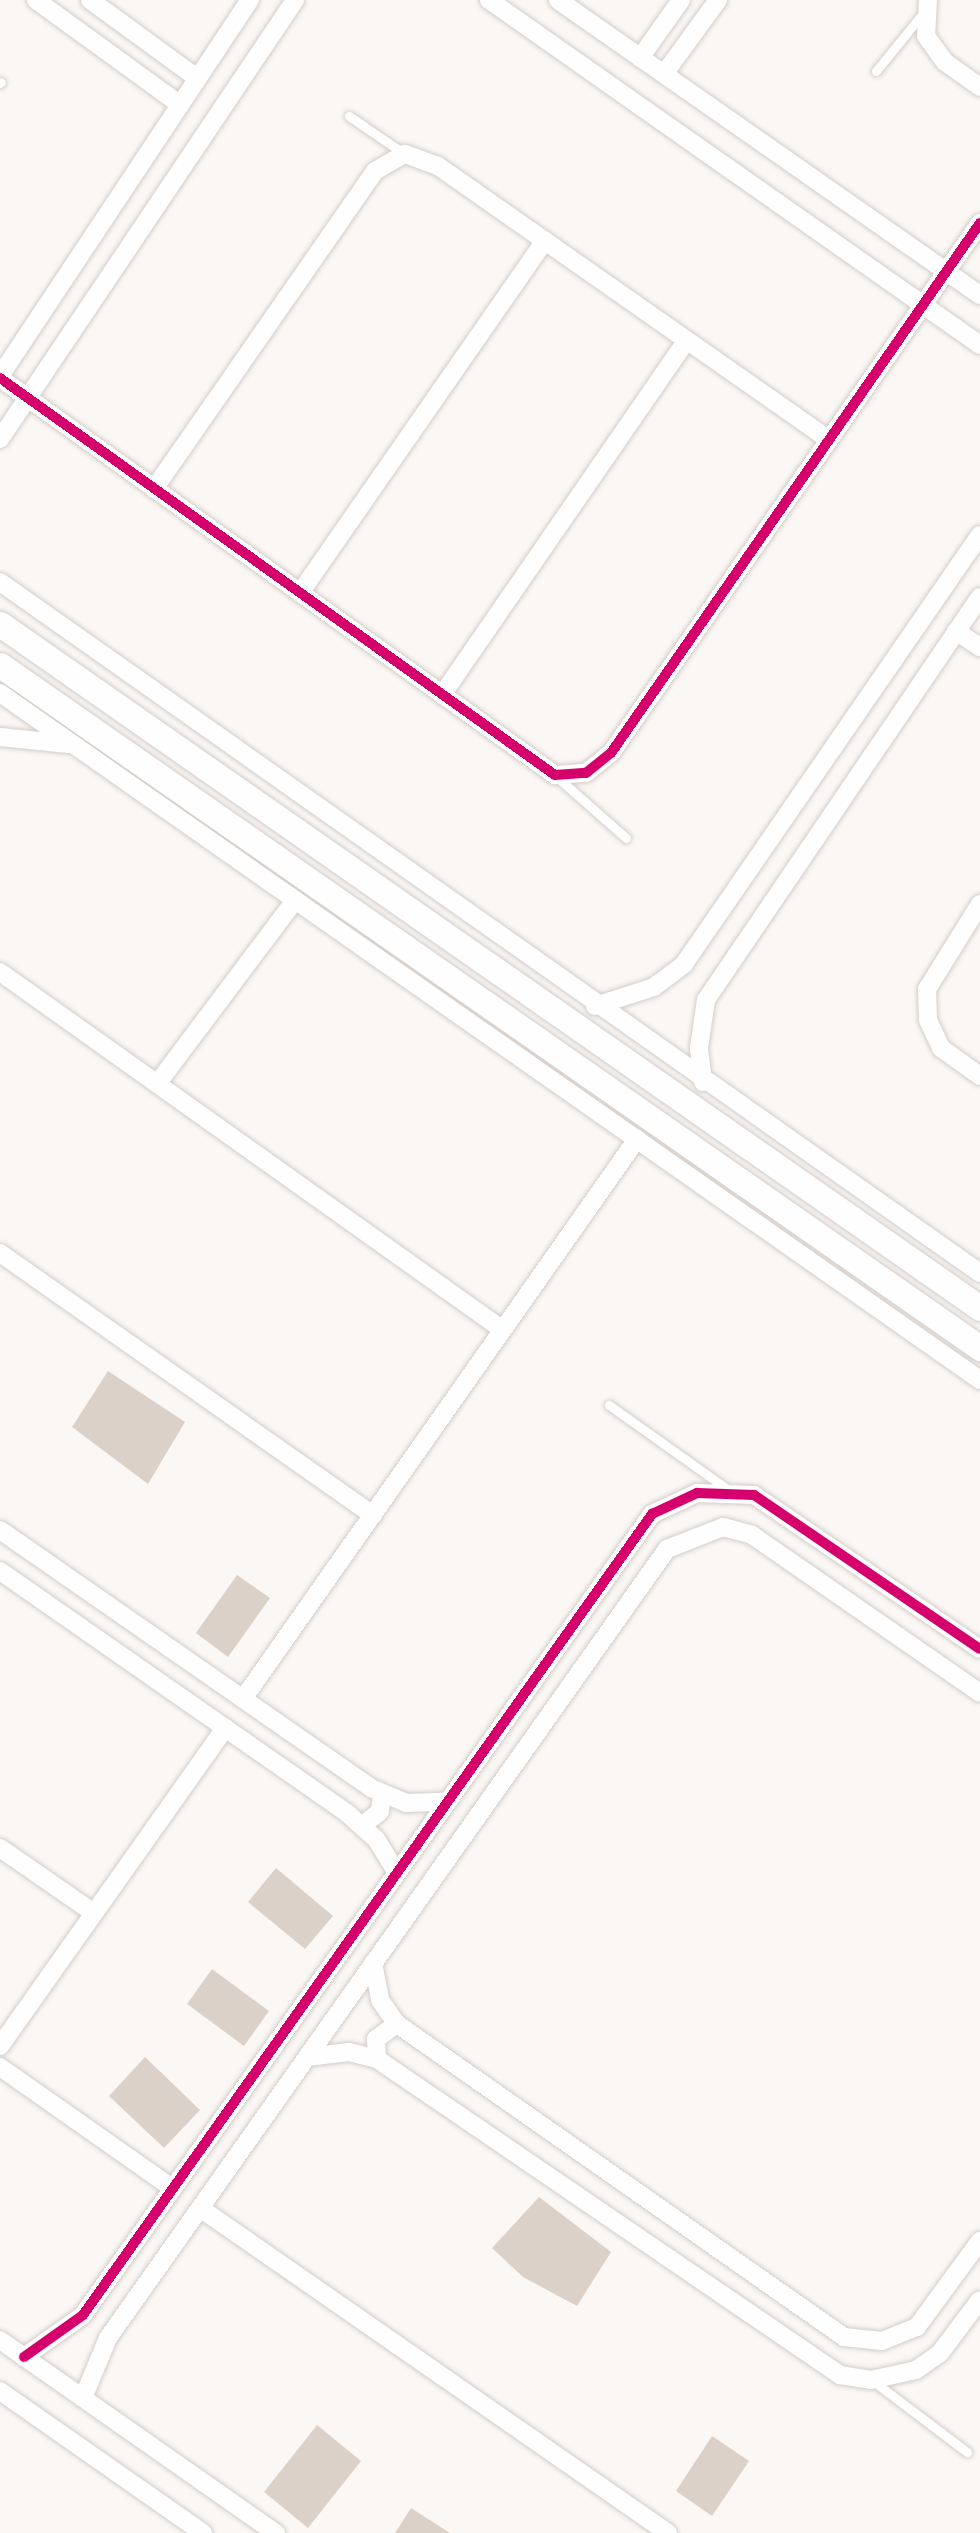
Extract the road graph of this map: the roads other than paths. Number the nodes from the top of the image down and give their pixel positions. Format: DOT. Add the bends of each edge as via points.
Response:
graph roads {
  1 [pos="36,0"];
  2 [pos="90,0"];
  3 [pos="250,0"];
  4 [pos="295,0"];
  5 [pos="489,0"];
  6 [pos="558,0"];
  7 [pos="682,0"];
  8 [pos="718,0"];
  9 [pos="926,6"];
  10 [pos="640,58"];
  11 [pos="876,71"];
  12 [pos="664,74"];
  13 [pos="197,78"];
  14 [pos="980,87"];
  15 [pos="180,104"];
  16 [pos="349,116"];
  17 [pos="405,154"];
  18 [pos="980,222"];
  19 [pos="545,241"];
  20 [pos="946,271"];
  21 [pos="980,295"];
  22 [pos="922,304"];
  23 [pos="687,340"];
  24 [pos="980,345"];
  25 [pos="0,377"];
  26 [pos="27,398"];
  27 [pos="0,439"];
  28 [pos="828,439"];
  29 [pos="154,489"];
  30 [pos="980,534"];
  31 [pos="0,582"];
  32 [pos="300,593"];
  33 [pos="980,597"];
  34 [pos="0,624"];
  35 [pos="956,631"];
  36 [pos="980,647"];
  37 [pos="0,664"];
  38 [pos="0,693"];
  39 [pos="442,695"];
  40 [pos="0,737"];
  41 [pos="72,744"];
  42 [pos="555,775"];
  43 [pos="626,838"];
  44 [pos="296,900"];
  45 [pos="980,904"];
  46 [pos="720,912"];
  47 [pos="751,928"];
  48 [pos="413,967"];
  49 [pos="0,972"];
  50 [pos="595,1006"];
  51 [pos="980,1076"];
  52 [pos="703,1082"];
  53 [pos="158,1084"];
  54 [pos="637,1140"];
  55 [pos="0,1254"];
  56 [pos="980,1273"];
  57 [pos="980,1308"];
  58 [pos="503,1330"];
  59 [pos="980,1348"];
  60 [pos="980,1380"];
  61 [pos="609,1405"];
  62 [pos="727,1489"];
  63 [pos="373,1515"];
  64 [pos="0,1530"];
  65 [pos="0,1571"];
  66 [pos="980,1650"];
  67 [pos="980,1693"];
  68 [pos="243,1699"];
  69 [pos="225,1728"];
  70 [pos="382,1794"];
  71 [pos="444,1802"];
  72 [pos="363,1825"];
  73 [pos="0,1848"];
  74 [pos="396,1870"];
  75 [pos="94,1913"];
  76 [pos="374,1964"];
  77 [pos="397,2024"];
  78 [pos="0,2046"];
  79 [pos="306,2058"];
  80 [pos="376,2059"];
  81 [pos="0,2066"];
  82 [pos="172,2188"];
  83 [pos="200,2208"];
  84 [pos="980,2241"];
  85 [pos="980,2300"];
  86 [pos="83,2316"];
  87 [pos="108,2338"];
  88 [pos="0,2340"];
  89 [pos="24,2357"];
  90 [pos="871,2380"];
  91 [pos="0,2390"];
  92 [pos="83,2398"];
  93 [pos="967,2452"];
  94 [pos="204,2533"];
  95 [pos="276,2533"];
  96 [pos="668,2533"];
  1 -- 15 [label="street"];
  2 -- 13 [label="street"];
  3 -- 13 [label="street"];
  4 -- 26 [label="street"];
  5 -- 22 [label="street"];
  6 -- 10 [label="street"];
  7 -- 10 [label="street"];
  8 -- 12 [label="street"];
  9 -- 11 [label="lane"];
  9 -- 14 [label="street" via="926,36 945,62"];
  10 -- 12 [label="street"];
  12 -- 20 [label="street"];
  13 -- 15 [label="street"];
  15 -- 25 [label="street"];
  16 -- 17 [label="lane"];
  17 -- 19 [label="street" via="423,157"];
  17 -- 29 [label="street" via="375,171"];
  18 -- 20 [label="street"];
  19 -- 23 [label="street"];
  19 -- 32 [label="street"];
  20 -- 21 [label="street"];
  20 -- 22 [label="street"];
  22 -- 24 [label="street"];
  22 -- 28 [label="street"];
  23 -- 28 [label="street"];
  23 -- 39 [label="street"];
  25 -- 26 [label="street"];
  26 -- 27 [label="street"];
  26 -- 29 [label="street"];
  28 -- 42 [label="street" via="610,754 586,773"];
  29 -- 32 [label="street"];
  30 -- 46 [label="street"];
  31 -- 50 [label="street"];
  32 -- 39 [label="street"];
  33 -- 35 [label="street"];
  34 -- 57 [label="street"];
  35 -- 36 [label="street"];
  35 -- 47 [label="street"];
  37 -- 48 [label="street"];
  38 -- 41 [label="street"];
  39 -- 42 [label="street"];
  40 -- 41 [label="street"];
  41 -- 44 [label="street"];
  42 -- 43 [label="lane"];
  44 -- 48 [label="street"];
  44 -- 53 [label="street"];
  45 -- 51 [label="street" via="927,988 928,1020 941,1048"];
  46 -- 47 [label="street"];
  46 -- 50 [label="street" via="669,978"];
  47 -- 52 [label="street" via="706,1000 699,1048"];
  48 -- 54 [label="street"];
  48 -- 59 [label="street"];
  49 -- 53 [label="street"];
  50 -- 52 [label="street"];
  52 -- 56 [label="street"];
  53 -- 58 [label="street"];
  54 -- 58 [label="street"];
  54 -- 60 [label="street"];
  55 -- 63 [label="street"];
  58 -- 63 [label="street"];
  61 -- 62 [label="lane"];
  62 -- 66 [label="street" via="766,1501"];
  62 -- 71 [label="street" via="681,1498 640,1526"];
  63 -- 68 [label="street"];
  64 -- 68 [label="street"];
  65 -- 69 [label="street"];
  67 -- 76 [label="street" via="766,1542 723,1527 692,1534 656,1560"];
  68 -- 70 [label="street"];
  69 -- 72 [label="street"];
  69 -- 75 [label="street"];
  70 -- 71 [label="street" via="418,1804"];
  70 -- 72 [label="street" via="380,1811"];
  71 -- 74 [label="street"];
  72 -- 74 [label="street"];
  73 -- 75 [label="street"];
  74 -- 82 [label="street"];
  75 -- 78 [label="street"];
  76 -- 77 [label="street" via="380,2000"];
  76 -- 79 [label="street"];
  77 -- 80 [label="street" via="376,2038"];
  77 -- 84 [label="street" via="844,2337 882,2341 917,2326"];
  79 -- 80 [label="street" via="334,2052"];
  79 -- 83 [label="street"];
  80 -- 90 [label="street" via="825,2368"];
  81 -- 82 [label="street"];
  82 -- 86 [label="street"];
  83 -- 87 [label="street"];
  83 -- 96 [label="street"];
  85 -- 90 [label="street" via="929,2362"];
  86 -- 87 [label="street" via="88,2329"];
  86 -- 89 [label="street"];
  87 -- 92 [label="street"];
  88 -- 89 [label="street"];
  89 -- 92 [label="street"];
  90 -- 93 [label="lane"];
  91 -- 94 [label="street"];
  92 -- 95 [label="street"];
}
